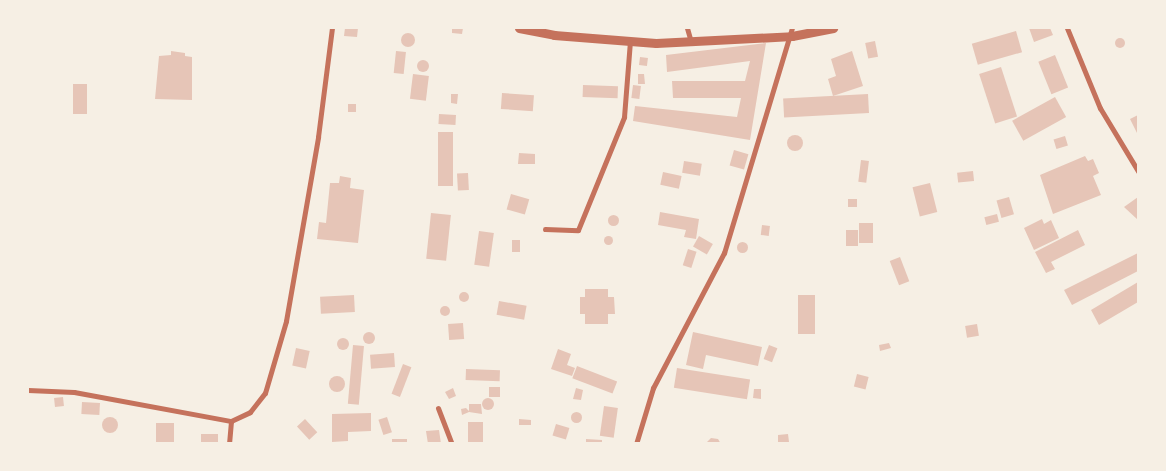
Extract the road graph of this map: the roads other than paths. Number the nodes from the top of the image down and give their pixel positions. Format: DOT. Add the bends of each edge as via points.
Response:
graph roads {
  1 [pos="332,28"];
  2 [pos="519,28"];
  3 [pos="687,28"];
  4 [pos="833,28"];
  5 [pos="1067,28"];
  6 [pos="792,32"];
  7 [pos="630,41"];
  8 [pos="691,43"];
  9 [pos="1138,171"];
  10 [pos="545,229"];
  11 [pos="28,390"];
  12 [pos="438,408"];
  13 [pos="231,421"];
  14 [pos="229,444"];
  15 [pos="452,444"];
  16 [pos="636,444"];
  1 -- 13 [label="street" via="318,137 286,321 265,393 250,412"];
  2 -- 7 [label="street" via="554,35"];
  3 -- 8 [label="street"];
  4 -- 6 [label="street"];
  5 -- 9 [label="street" via="1100,108"];
  6 -- 8 [label="street"];
  6 -- 16 [label="street" via="724,253 653,388"];
  7 -- 8 [label="street"];
  7 -- 10 [label="street" via="624,117 578,230"];
  11 -- 13 [label="street" via="74,392"];
  12 -- 15 [label="street"];
  13 -- 14 [label="street"];
}
